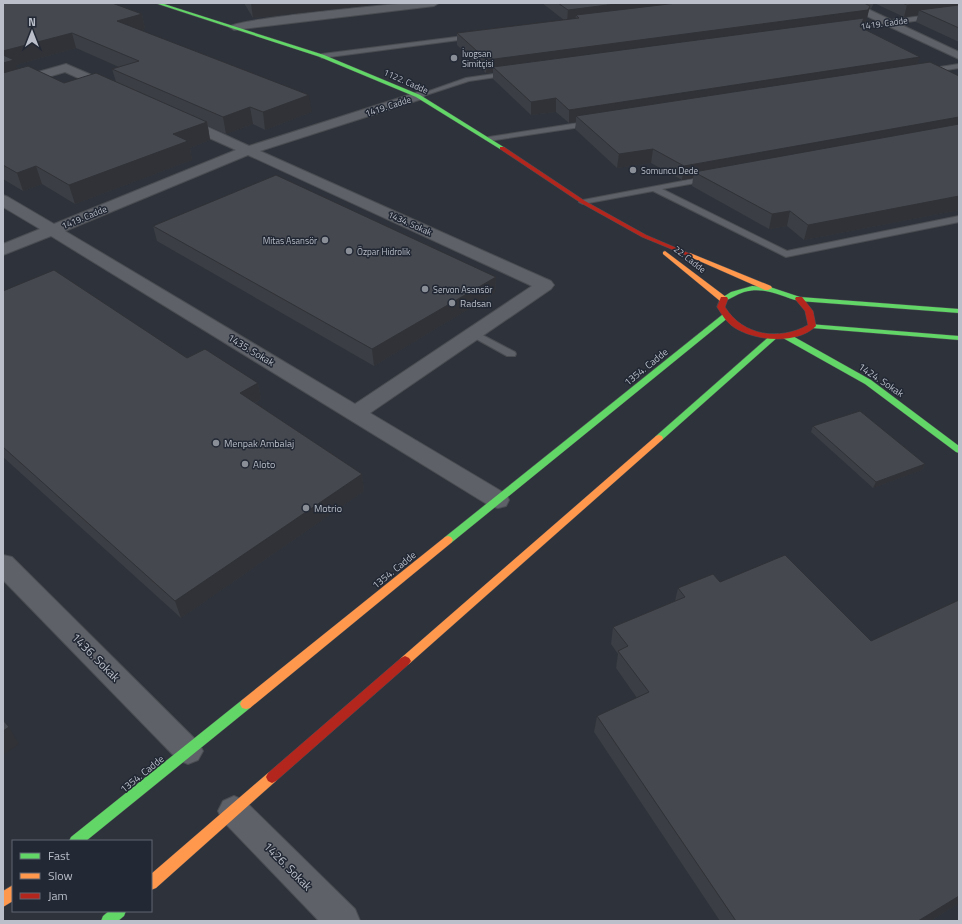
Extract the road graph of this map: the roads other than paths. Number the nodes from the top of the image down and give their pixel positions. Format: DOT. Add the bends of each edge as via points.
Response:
graph roads {
  1 [pos="157,3"];
  2 [pos="434,3"];
  3 [pos="847,3"];
  4 [pos="959,13"];
  5 [pos="887,22"];
  6 [pos="234,28"];
  7 [pos="840,29"];
  8 [pos="480,36"];
  9 [pos="322,56"];
  10 [pos="959,56"];
  11 [pos="959,66"];
  12 [pos="920,72"];
  13 [pos="515,73"];
  14 [pos="3,86"];
  15 [pos="130,96"];
  16 [pos="418,96"];
  17 [pos="165,112"];
  18 [pos="599,122"];
  19 [pos="489,139"];
  20 [pos="249,150"];
  21 [pos="716,177"];
  22 [pos="653,188"];
  23 [pos="3,200"];
  24 [pos="583,202"];
  25 [pos="959,219"];
  26 [pos="52,230"];
  27 [pos="644,236"];
  28 [pos="3,250"];
  29 [pos="768,288"];
  30 [pos="724,299"];
  31 [pos="799,299"];
  32 [pos="959,311"];
  33 [pos="725,317"];
  34 [pos="810,331"];
  35 [pos="473,333"];
  36 [pos="775,336"];
  37 [pos="786,336"];
  38 [pos="959,338"];
  39 [pos="823,345"];
  40 [pos="512,354"];
  41 [pos="868,382"];
  42 [pos="355,413"];
  43 [pos="959,450"];
  44 [pos="498,500"];
  45 [pos="3,564"];
  46 [pos="188,750"];
  47 [pos="234,811"];
  48 [pos="77,840"];
  49 [pos="152,882"];
  50 [pos="12,893"];
  51 [pos="3,900"];
  52 [pos="118,912"];
  53 [pos="108,921"];
  54 [pos="342,921"];
  1 -- 6 [label="main road, 1122. Cadde"];
  2 -- 6 [label="street"];
  3 -- 5 [label="street"];
  4 -- 5 [label="lane, 1419. Cadde"];
  5 -- 7 [label="lane, 1419. Cadde"];
  5 -- 10 [label="street"];
  6 -- 9 [label="main road, 1122. Cadde"];
  8 -- 9 [label="lane"];
  9 -- 16 [label="main road, 1122. Cadde"];
  11 -- 12 [label="lane"];
  13 -- 16 [label="lane, 1419. Cadde" via="468,79"];
  14 -- 15 [label="street" via="66,68"];
  16 -- 19 [label="main road, 1122. Cadde"];
  16 -- 20 [label="street, 1419. Cadde"];
  17 -- 20 [label="street, 1434. Sokak"];
  18 -- 19 [label="lane"];
  19 -- 24 [label="main road, 1122. Cadde"];
  20 -- 26 [label="street, 1419. Cadde"];
  20 -- 35 [label="street, 1434. Sokak" via="545,285"];
  21 -- 22 [label="lane"];
  22 -- 24 [label="lane"];
  22 -- 25 [label="lane" via="786,254"];
  23 -- 26 [label="street, 1435. Sokak"];
  24 -- 27 [label="main road, 1122. Cadde"];
  26 -- 28 [label="street, 1419. Cadde"];
  26 -- 42 [label="street, 1435. Sokak"];
  27 -- 29 [label="main road"];
  27 -- 30 [label="main road, 22. Cadde"];
  29 -- 30 [label="main road" via="735,290"];
  29 -- 31 [label="main road"];
  30 -- 33 [label="main road" via="721,307"];
  31 -- 32 [label="main road"];
  31 -- 34 [label="main road" via="807,305 811,313"];
  33 -- 36 [label="main road" via="736,326 754,333"];
  33 -- 44 [label="main road, 1354. Cadde"];
  34 -- 37 [label="main road"];
  34 -- 38 [label="main road"];
  35 -- 40 [label="lane"];
  35 -- 42 [label="street, 1434. Sokak"];
  36 -- 37 [label="main road"];
  36 -- 47 [label="main road"];
  37 -- 41 [label="main road, 1424. Sokak"];
  39 -- 41 [label="main road"];
  41 -- 43 [label="main road, 1424. Sokak"];
  42 -- 44 [label="street, 1435. Sokak"];
  44 -- 46 [label="main road, 1354. Cadde"];
  45 -- 46 [label="street, 1436. Sokak"];
  46 -- 48 [label="main road, 1354. Cadde"];
  47 -- 49 [label="main road"];
  47 -- 54 [label="street, 1426. Sokak"];
  50 -- 51 [label="main road"];
  52 -- 53 [label="main road"];
}
